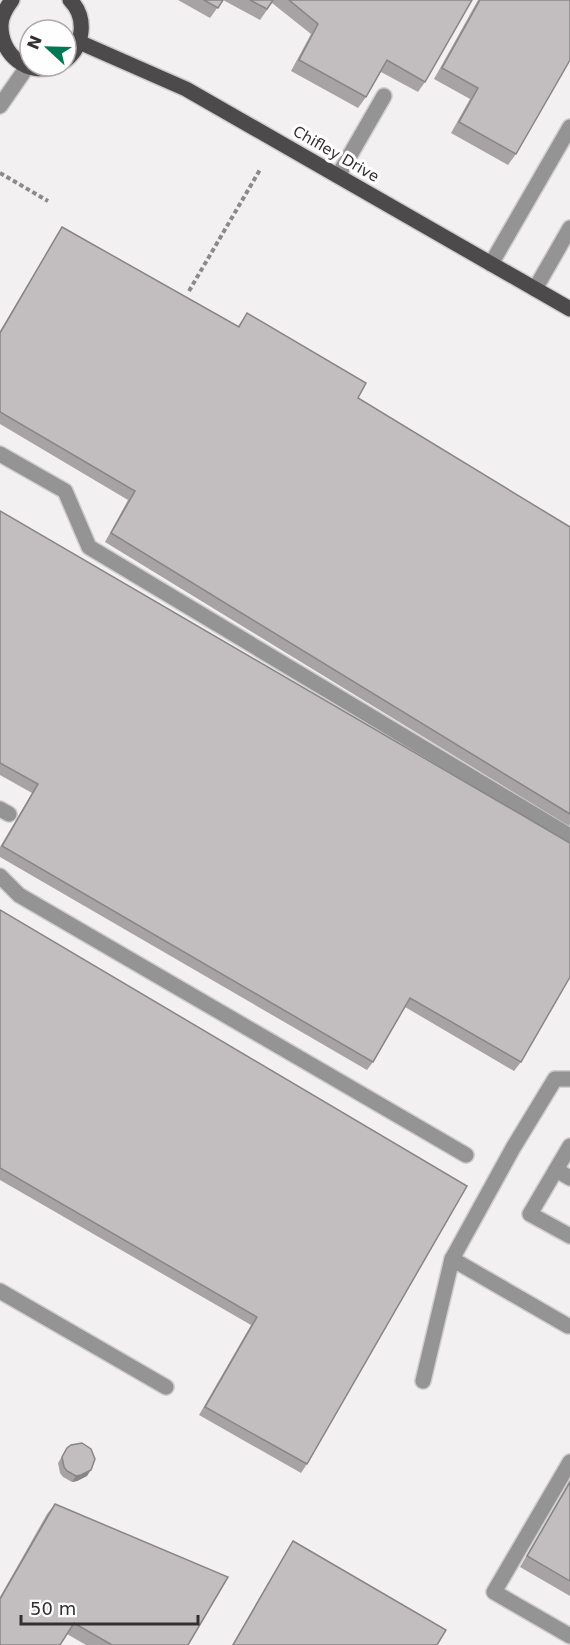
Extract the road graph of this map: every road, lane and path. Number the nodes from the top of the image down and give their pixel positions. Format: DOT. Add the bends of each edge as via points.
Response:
graph roads {
  1 [pos="70,0"];
  2 [pos="6,5"];
  3 [pos="79,42"];
  4 [pos="18,62"];
  5 [pos="19,78"];
  6 [pos="384,96"];
  7 [pos="0,106"];
  8 [pos="570,128"];
  9 [pos="261,168"];
  10 [pos="0,173"];
  11 [pos="338,176"];
  12 [pos="48,201"];
  13 [pos="569,233"];
  14 [pos="491,264"];
  15 [pos="535,289"];
  16 [pos="189,291"];
  17 [pos="570,309"];
  18 [pos="0,454"];
  19 [pos="570,836"];
  20 [pos="0,876"];
  21 [pos="570,1079"];
  22 [pos="570,1146"];
  23 [pos="466,1155"];
  24 [pos="556,1170"];
  25 [pos="570,1178"];
  26 [pos="570,1236"];
  27 [pos="452,1259"];
  28 [pos="0,1291"];
  29 [pos="568,1326"];
  30 [pos="423,1381"];
  31 [pos="166,1388"];
  32 [pos="570,1462"];
  33 [pos="570,1636"];
  1 -- 3 [label="main road" via="81,19"];
  2 -- 4 [label="main road" via="0,24 1,38"];
  3 -- 11 [label="main road, Chifley Drive" via="186,89"];
  5 -- 7 [label="street"];
  6 -- 11 [label="street"];
  8 -- 14 [label="street"];
  9 -- 16 [label="path"];
  10 -- 12 [label="path"];
  11 -- 14 [label="main road, Chifley Drive"];
  13 -- 15 [label="street"];
  14 -- 15 [label="main road, Chifley Drive"];
  15 -- 17 [label="main road, Chifley Drive"];
  18 -- 19 [label="street" via="65,491 89,548"];
  20 -- 23 [label="street" via="19,895"];
  21 -- 27 [label="street" via="555,1079"];
  22 -- 24 [label="street"];
  24 -- 25 [label="street"];
  24 -- 26 [label="street" via="530,1214"];
  27 -- 29 [label="street"];
  27 -- 30 [label="street"];
  28 -- 31 [label="street"];
  32 -- 33 [label="street" via="495,1592"];
}
